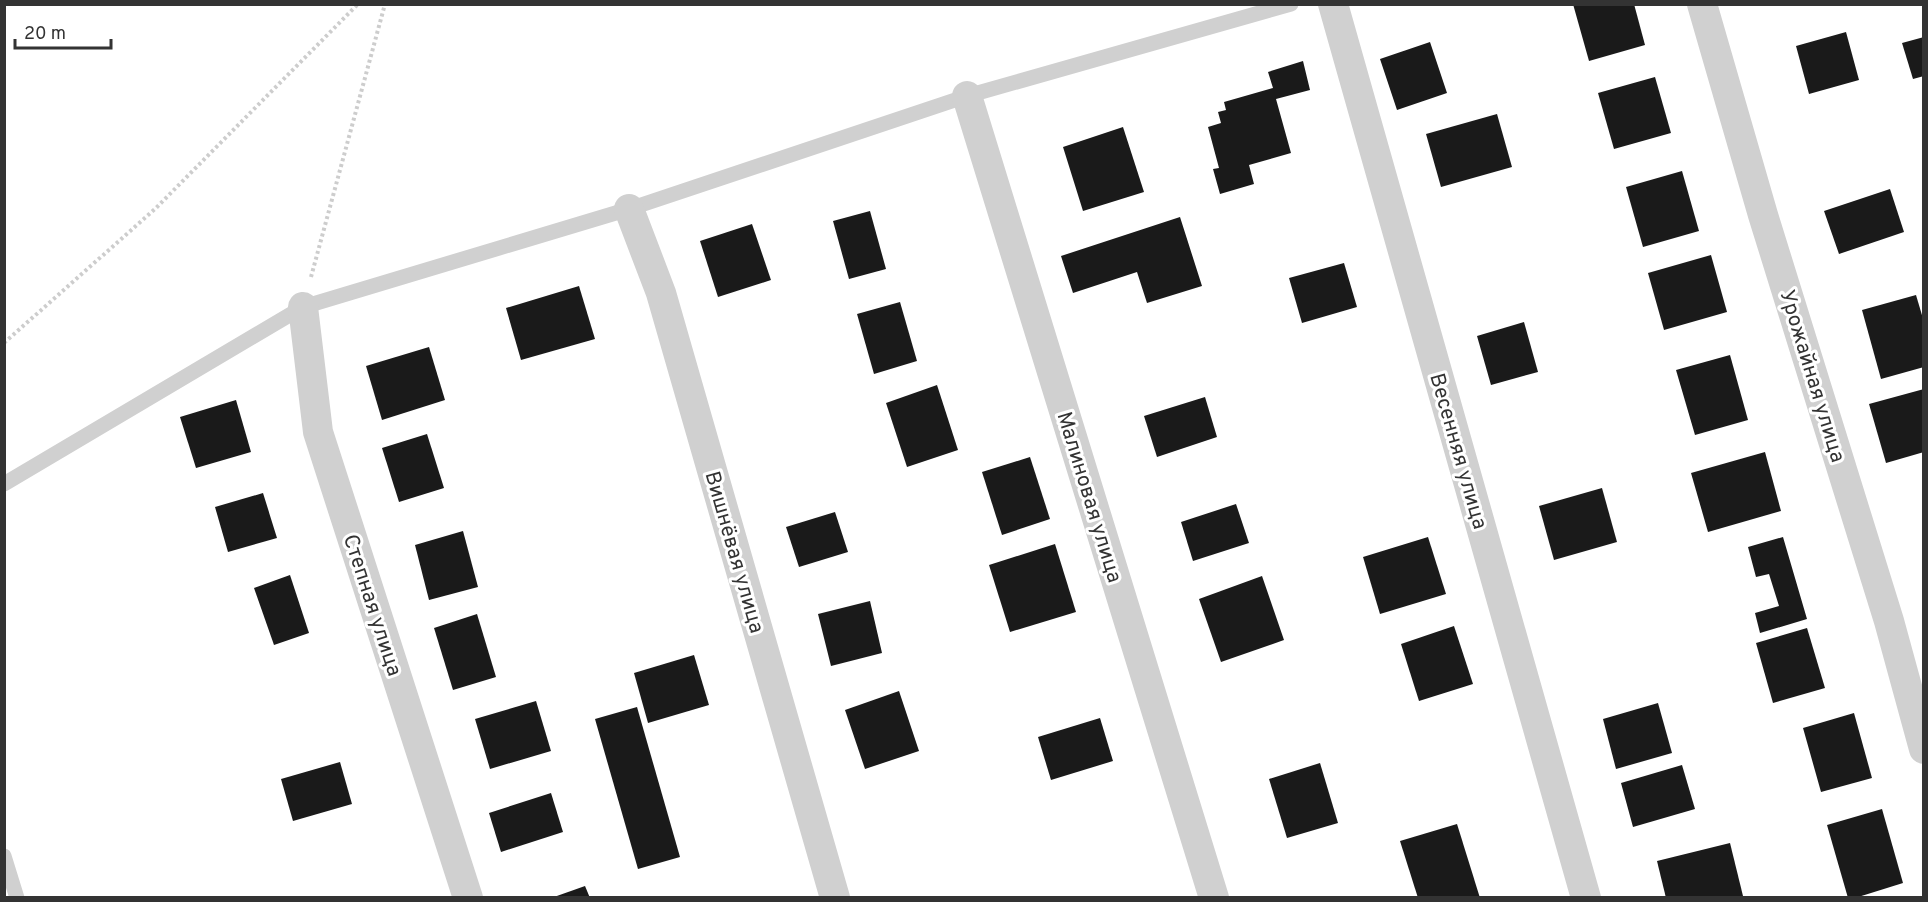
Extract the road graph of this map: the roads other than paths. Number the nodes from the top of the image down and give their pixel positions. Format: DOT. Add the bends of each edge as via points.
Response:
graph roads {
  1 [pos="1291,4"];
  2 [pos="1333,4"];
  3 [pos="1702,4"];
  4 [pos="967,96"];
  5 [pos="629,208"];
  6 [pos="303,307"];
  7 [pos="4,484"];
  8 [pos="1923,748"];
  9 [pos="4,855"];
  10 [pos="17,897"];
  11 [pos="468,897"];
  12 [pos="835,897"];
  13 [pos="1214,897"];
  14 [pos="1586,897"];
  1 -- 4 [label="lane"];
  2 -- 14 [label="street, Весенняя улица"];
  3 -- 8 [label="street, Урожайная улица" via="1889,621"];
  4 -- 5 [label="lane"];
  4 -- 13 [label="street, Малиновая улица"];
  5 -- 6 [label="lane"];
  5 -- 12 [label="street, Вишнёвая улица" via="661,293"];
  6 -- 7 [label="lane"];
  6 -- 11 [label="street, Степная улица" via="318,432"];
  9 -- 10 [label="lane"];
}
